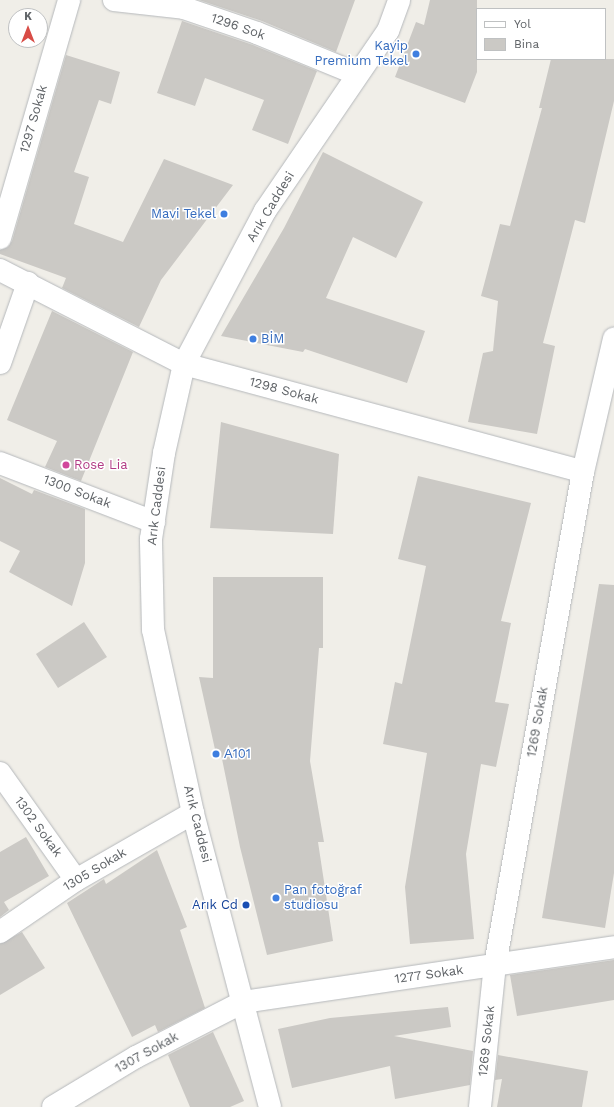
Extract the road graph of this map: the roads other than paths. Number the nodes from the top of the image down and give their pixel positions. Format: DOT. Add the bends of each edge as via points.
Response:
graph roads {
  1 [pos="69,0"];
  2 [pos="114,0"];
  3 [pos="399,0"];
  4 [pos="358,74"];
  5 [pos="0,238"];
  6 [pos="0,270"];
  7 [pos="28,283"];
  8 [pos="614,340"];
  9 [pos="0,362"];
  10 [pos="184,364"];
  11 [pos="0,463"];
  12 [pos="583,472"];
  13 [pos="154,522"];
  14 [pos="0,773"];
  15 [pos="193,813"];
  16 [pos="76,880"];
  17 [pos="0,932"];
  18 [pos="614,947"];
  19 [pos="495,965"];
  20 [pos="243,1002"];
  21 [pos="53,1107"];
  22 [pos="270,1107"];
  23 [pos="480,1107"];
  1 -- 5 [label="street, 1297 Sokak"];
  2 -- 4 [label="street, 1296 Sok" via="184,8 257,32"];
  3 -- 4 [label="street, Arık Caddesi" via="388,31"];
  4 -- 10 [label="street, Arık Caddesi" via="265,211"];
  6 -- 7 [label="street, 1298 Sokak"];
  7 -- 9 [label="street"];
  7 -- 10 [label="street, 1298 Sokak"];
  8 -- 12 [label="street, 1269 Sokak"];
  10 -- 12 [label="street, 1298 Sokak"];
  10 -- 13 [label="street, Arık Caddesi" via="164,453"];
  11 -- 13 [label="street, 1300 Sokak"];
  12 -- 19 [label="street, 1269 Sokak"];
  13 -- 15 [label="street, Arık Caddesi" via="151,539 153,630"];
  14 -- 16 [label="street, 1302 Sokak"];
  15 -- 16 [label="street, 1305 Sokak"];
  15 -- 20 [label="street, Arık Caddesi"];
  16 -- 17 [label="street, 1305 Sokak"];
  18 -- 19 [label="street, 1277 Sokak"];
  19 -- 20 [label="street, 1277 Sokak"];
  19 -- 23 [label="street, 1269 Sokak"];
  20 -- 21 [label="street, 1307 Sokak" via="136,1057"];
  20 -- 22 [label="street, Arık Caddesi"];
}
